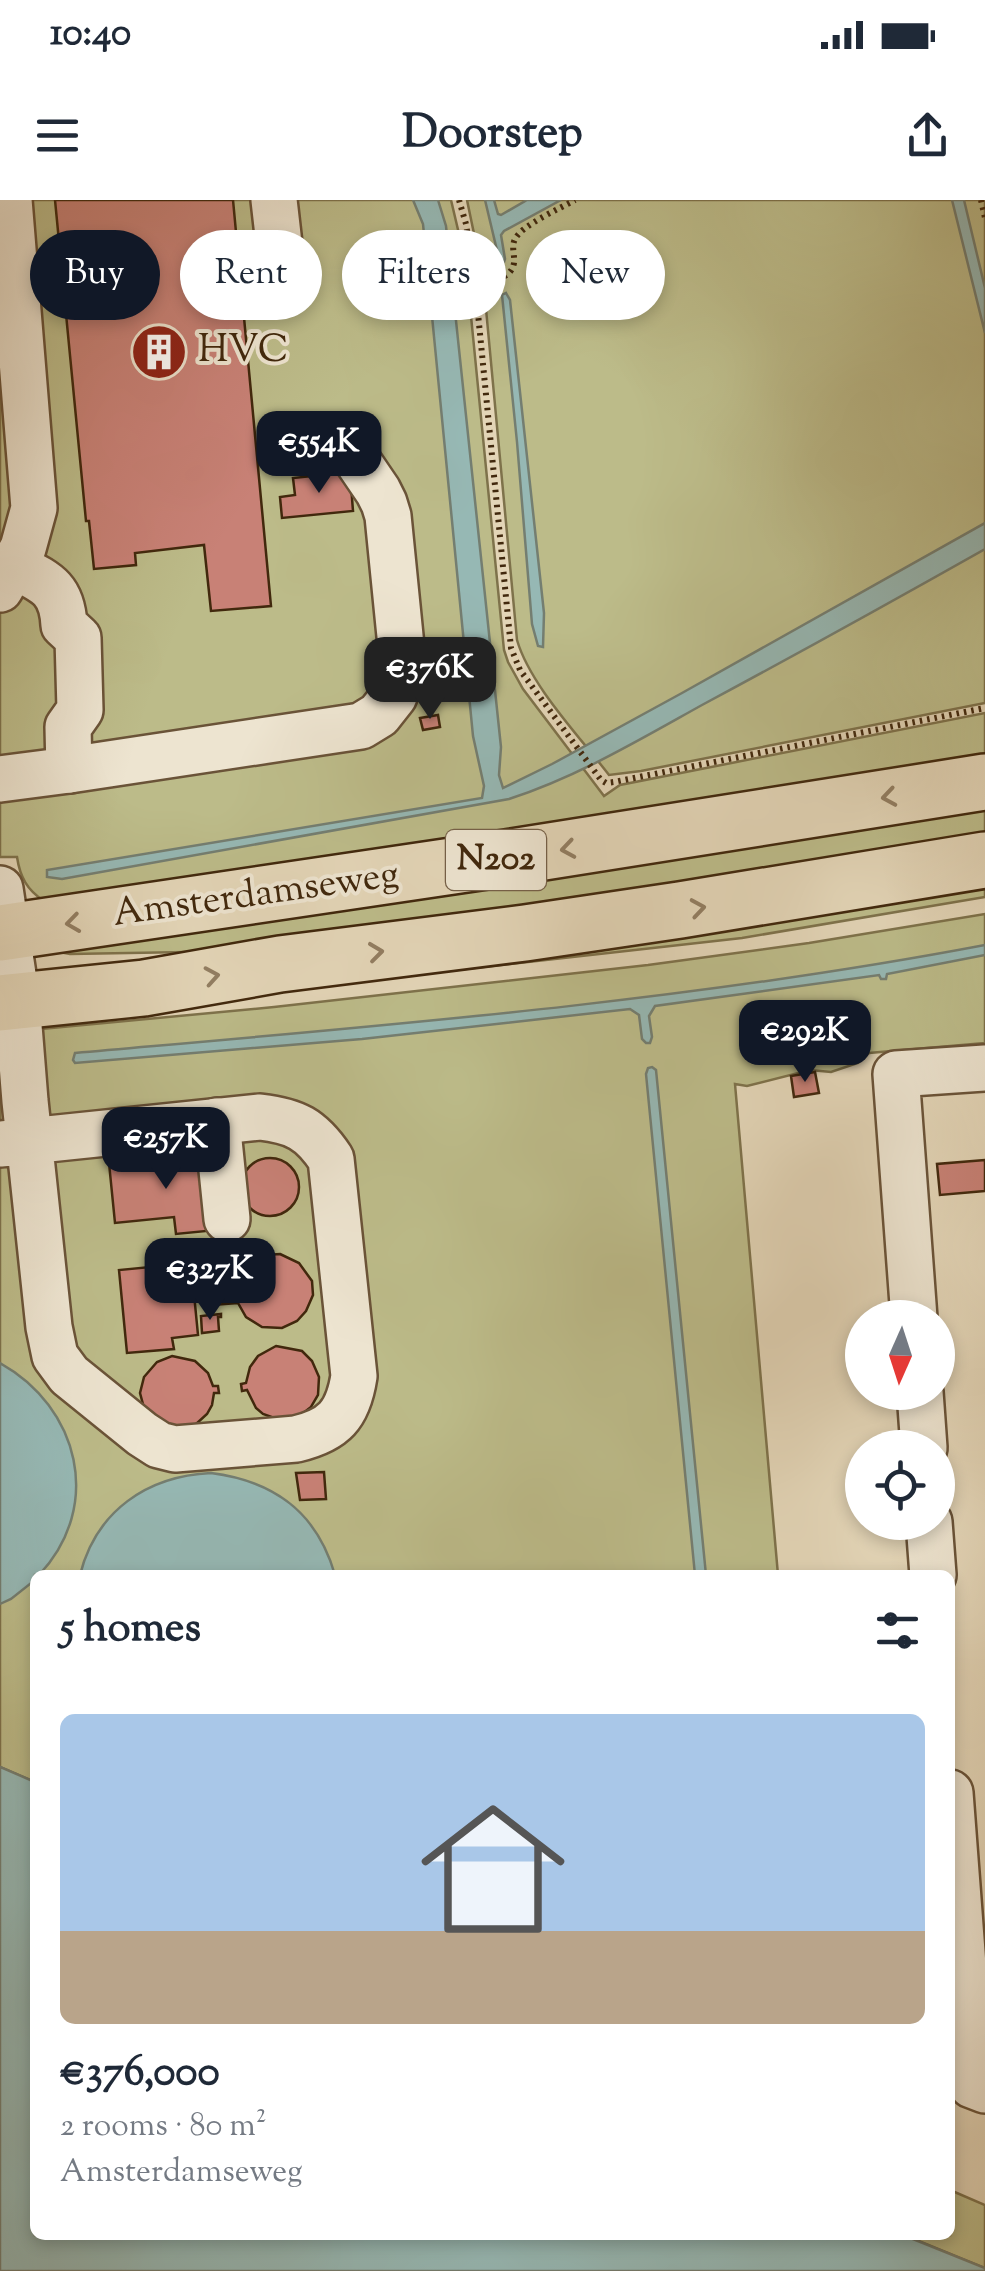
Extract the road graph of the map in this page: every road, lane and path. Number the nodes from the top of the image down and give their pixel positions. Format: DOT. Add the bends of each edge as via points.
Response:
graph roads {
  1 [pos="9,200"];
  2 [pos="274,200"];
  3 [pos="459,200"];
  4 [pos="575,200"];
  5 [pos="981,200"];
  6 [pos="985,218"];
  7 [pos="277,230"];
  8 [pos="467,230"];
  9 [pos="506,275"];
  10 [pos="478,320"];
  11 [pos="346,444"];
  12 [pos="17,493"];
  13 [pos="7,578"];
  14 [pos="985,708"];
  15 [pos="69,749"];
  16 [pos="0,780"];
  17 [pos="985,782"];
  18 [pos="985,860"];
  19 [pos="2,918"];
  20 [pos="9,1002"];
  21 [pos="985,1068"];
  22 [pos="217,1121"];
  23 [pos="15,1143"];
  24 [pos="227,1219"];
  25 [pos="913,1300"];
  26 [pos="931,1540"];
  27 [pos="934,1570"];
  28 [pos="955,1860"];
  29 [pos="985,2090"];
  1 -- 12 [label="street"];
  2 -- 7 [label="street"];
  3 -- 8 [label="path"];
  4 -- 9 [label="path" via="515,238 514,264"];
  5 -- 6 [label="path"];
  10 -- 14 [label="path" via="511,648 520,670 602,780"];
  11 -- 15 [label="street" via="388,516 402,668 394,696 379,715 350,728"];
  12 -- 13 [label="street" via="30,529"];
  13 -- 15 [label="street" via="42,580 57,593 64,625 78,638 80,710"];
  15 -- 16 [label="street"];
  17 -- 19 [label="main road, Amsterdamseweg / N202, one-way" via="493,860"];
  20 -- 18 [label="main road, Amsterdamseweg / N202, one-way" via="642,916"];
  19 -- 20 [label="street"];
  20 -- 23 [label="street"];
  21 -- 25 [label="street" via="896,1074"];
  22 -- 23 [label="street"];
  22 -- 23 [label="street" via="286,1120 331,1159 354,1376 344,1412 315,1434 176,1449 142,1434 69,1374 55,1356"];
  22 -- 24 [label="street"];
  26 -- 27 [label="street"];
  28 -- 29 [label="street" via="972,2086"];
}
